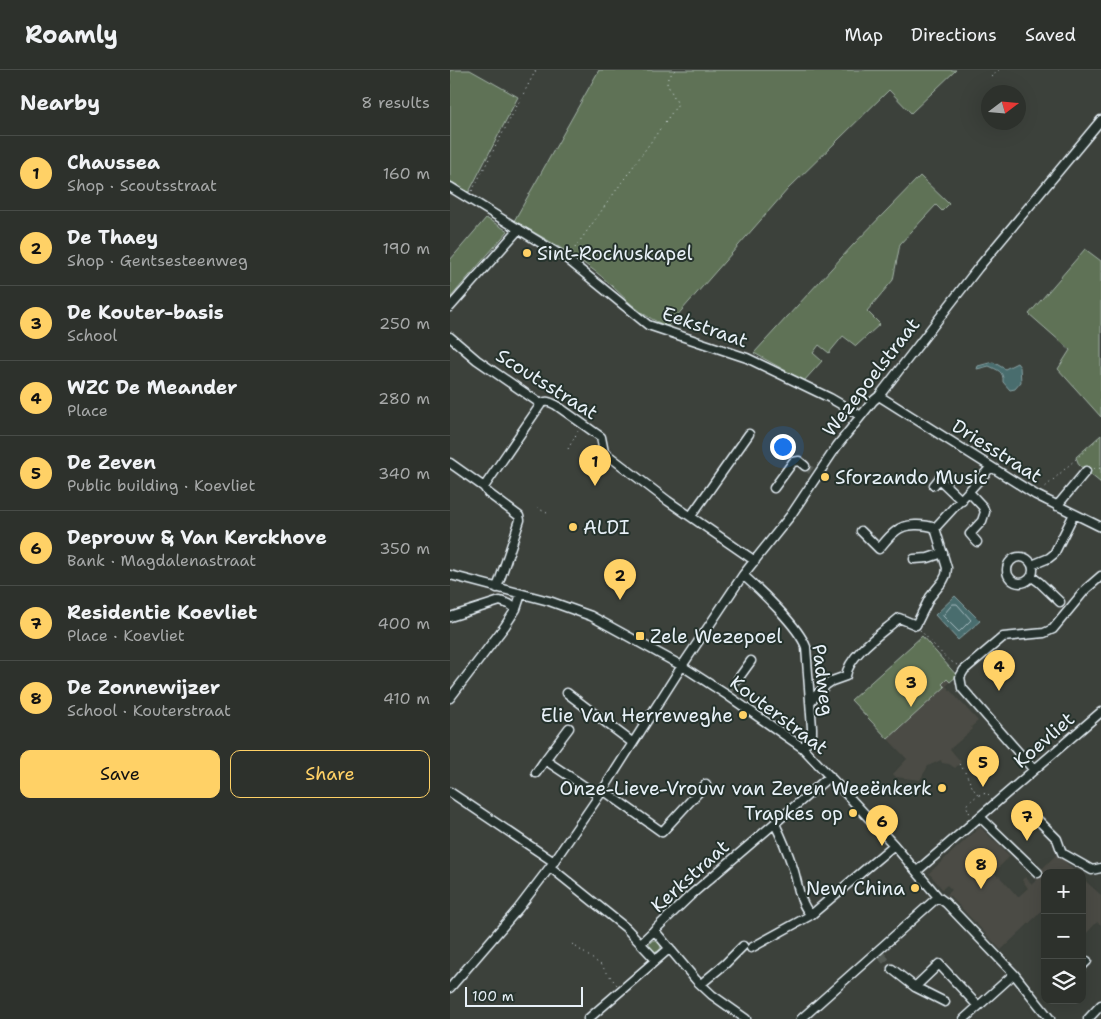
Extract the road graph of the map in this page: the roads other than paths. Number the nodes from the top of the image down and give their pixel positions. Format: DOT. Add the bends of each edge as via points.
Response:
graph roads {
  1 [pos="1101,120"];
  2 [pos="450,187"];
  3 [pos="519,229"];
  4 [pos="450,307"];
  5 [pos="450,337"];
  6 [pos="879,396"];
  7 [pos="541,404"];
  8 [pos="861,416"];
  9 [pos="749,434"];
  10 [pos="450,463"];
  11 [pos="805,466"];
  12 [pos="991,468"];
  13 [pos="1086,470"];
  14 [pos="939,479"];
  15 [pos="484,487"];
  16 [pos="774,488"];
  17 [pos="969,492"];
  18 [pos="962,500"];
  19 [pos="1057,506"];
  20 [pos="1074,514"];
  21 [pos="691,516"];
  22 [pos="1101,527"];
  23 [pos="935,528"];
  24 [pos="861,531"];
  25 [pos="977,542"];
  26 [pos="943,553"];
  27 [pos="914,559"];
  28 [pos="755,561"];
  29 [pos="1032,565"];
  30 [pos="450,575"];
  31 [pos="743,575"];
  32 [pos="1101,576"];
  33 [pos="1032,577"];
  34 [pos="497,588"];
  35 [pos="521,594"];
  36 [pos="1060,602"];
  37 [pos="516,610"];
  38 [pos="450,617"];
  39 [pos="751,661"];
  40 [pos="682,666"];
  41 [pos="738,679"];
  42 [pos="567,693"];
  43 [pos="450,698"];
  44 [pos="810,702"];
  45 [pos="1101,712"];
  46 [pos="569,728"];
  47 [pos="633,743"];
  48 [pos="802,748"];
  49 [pos="545,760"];
  50 [pos="1034,770"];
  51 [pos="536,773"];
  52 [pos="830,776"];
  53 [pos="706,784"];
  54 [pos="450,792"];
  55 [pos="601,793"];
  56 [pos="978,819"];
  57 [pos="1037,819"];
  58 [pos="775,824"];
  59 [pos="894,845"];
  60 [pos="552,864"];
  61 [pos="1101,868"];
  62 [pos="917,871"];
  63 [pos="1038,873"];
  64 [pos="938,898"];
  65 [pos="812,915"];
  66 [pos="654,930"];
  67 [pos="640,943"];
  68 [pos="670,948"];
  69 [pos="656,960"];
  70 [pos="892,968"];
  71 [pos="1014,974"];
  72 [pos="701,984"];
  73 [pos="915,987"];
  74 [pos="450,988"];
  75 [pos="945,1002"];
  76 [pos="1045,1004"];
  77 [pos="1101,1005"];
  78 [pos="978,1006"];
  79 [pos="1042,1007"];
  80 [pos="600,1016"];
  81 [pos="588,1019"];
  82 [pos="746,1019"];
  83 [pos="801,1019"];
  84 [pos="964,1019"];
  85 [pos="1050,1019"];
  86 [pos="1088,1019"];
  1 -- 6 [label="street, Wezepoelstraat" via="978,268"];
  2 -- 3 [label="street, Eekstraat"];
  3 -- 4 [label="street"];
  3 -- 8 [label="street, Eekstraat" via="567,259 648,325 747,358"];
  5 -- 7 [label="street, Scoutsstraat" via="477,360"];
  6 -- 8 [label="street, Wezepoelstraat"];
  6 -- 12 [label="street, Driesstraat"];
  7 -- 15 [label="street"];
  7 -- 21 [label="street, Scoutsstraat" via="549,402 601,437 604,452"];
  8 -- 28 [label="street, Wezepoelstraat" via="815,473 791,515"];
  9 -- 21 [label="street"];
  10 -- 15 [label="street"];
  11 -- 16 [label="street" via="799,461 793,462"];
  12 -- 17 [label="street"];
  12 -- 19 [label="street, Driesstraat"];
  13 -- 19 [label="street"];
  14 -- 18 [label="street"];
  15 -- 34 [label="street" via="520,520"];
  17 -- 18 [label="street"];
  17 -- 25 [label="street" via="985,512 982,521 967,532"];
  18 -- 23 [label="street"];
  19 -- 20 [label="street, Driesstraat"];
  20 -- 22 [label="street, Driesstraat"];
  20 -- 29 [label="street" via="1054,554"];
  21 -- 28 [label="street, Scoutsstraat"];
  23 -- 24 [label="street" via="927,525 902,527 879,549"];
  23 -- 26 [label="street"];
  26 -- 27 [label="street"];
  26 -- 44 [label="street" via="946,574 916,625 899,618 859,652 850,663 846,676 826,685"];
  28 -- 31 [label="street, Wezepoelstraat"];
  29 -- 33 [label="street"];
  29 -- 33 [label="street" via="1028,559 1017,557 1010,561 1006,571 1016,583"];
  30 -- 34 [label="street, Kouterstraat"];
  31 -- 40 [label="street, Wezepoelstraat"];
  31 -- 44 [label="street, Padweg" via="804,640"];
  32 -- 50 [label="street" via="1053,629 1044,633 1003,637 960,677 962,688"];
  33 -- 36 [label="street"];
  34 -- 35 [label="street, Kouterstraat"];
  35 -- 37 [label="street"];
  35 -- 40 [label="street, Kouterstraat" via="591,616"];
  37 -- 38 [label="street" via="500,601"];
  37 -- 43 [label="street"];
  39 -- 41 [label="street"];
  40 -- 47 [label="street, Wezepoelstraat"];
  40 -- 48 [label="street, Kouterstraat" via="728,692"];
  42 -- 47 [label="street"];
  44 -- 48 [label="street, Padweg" via="812,734"];
  45 -- 50 [label="street, Koevliet"];
  46 -- 49 [label="street"];
  47 -- 55 [label="street, Wezepoelstraat"];
  48 -- 52 [label="street, Kouterstraat"];
  49 -- 51 [label="street"];
  49 -- 55 [label="street"];
  50 -- 56 [label="street, Koevliet"];
  52 -- 58 [label="street, Kerkstraat"];
  52 -- 59 [label="street, Kouterstraat"];
  53 -- 55 [label="street" via="662,832"];
  54 -- 60 [label="street"];
  55 -- 60 [label="street, Wezepoelstraat"];
  56 -- 62 [label="street, Koevliet"];
  56 -- 63 [label="street"];
  57 -- 61 [label="street" via="1057,840 1062,854 1092,870"];
  58 -- 65 [label="street" via="798,888"];
  58 -- 66 [label="street, Kerkstraat"];
  59 -- 62 [label="street, Kouterstraat"];
  59 -- 65 [label="street"];
  60 -- 67 [label="street"];
  60 -- 74 [label="street, Wezepoelstraat"];
  62 -- 64 [label="street, Kouterstraat"];
  64 -- 71 [label="street, Kouterstraat"];
  64 -- 83 [label="street"];
  65 -- 72 [label="street" via="747,947"];
  66 -- 67 [label="street, Kerkstraat"];
  66 -- 68 [label="street"];
  67 -- 69 [label="street"];
  68 -- 69 [label="street"];
  68 -- 72 [label="street"];
  69 -- 80 [label="street" via="621,991"];
  70 -- 73 [label="street"];
  71 -- 78 [label="street"];
  71 -- 79 [label="street, Kouterstraat"];
  72 -- 82 [label="street" via="712,996"];
  73 -- 75 [label="street"];
  73 -- 78 [label="street" via="939,964"];
  76 -- 79 [label="street"];
  77 -- 86 [label="street"];
  78 -- 84 [label="street"];
  79 -- 85 [label="street, Kouterstraat"];
  80 -- 81 [label="street"];
}
